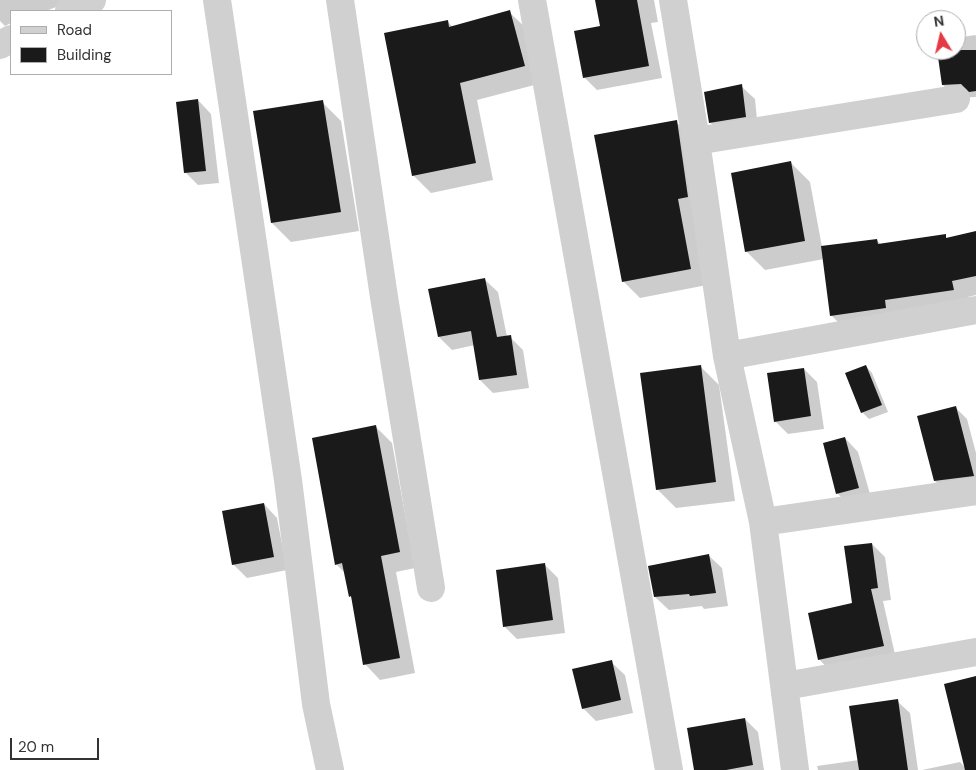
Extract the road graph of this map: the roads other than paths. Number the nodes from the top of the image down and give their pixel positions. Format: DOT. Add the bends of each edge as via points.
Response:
graph roads {
  1 [pos="92,0"];
  2 [pos="217,0"];
  3 [pos="340,0"];
  4 [pos="532,0"];
  5 [pos="673,0"];
  6 [pos="71,10"];
  7 [pos="956,100"];
  8 [pos="696,141"];
  9 [pos="976,310"];
  10 [pos="727,356"];
  11 [pos="976,491"];
  12 [pos="763,522"];
  13 [pos="431,588"];
  14 [pos="976,652"];
  15 [pos="785,686"];
  16 [pos="330,770"];
  17 [pos="669,770"];
  18 [pos="795,770"];
  1 -- 6 [label="street"];
  2 -- 16 [label="street" via="288,480 316,704"];
  3 -- 13 [label="street"];
  4 -- 17 [label="street"];
  5 -- 8 [label="street"];
  7 -- 8 [label="street"];
  8 -- 10 [label="street"];
  9 -- 10 [label="street"];
  10 -- 12 [label="street"];
  11 -- 12 [label="street"];
  12 -- 15 [label="street"];
  14 -- 15 [label="street"];
  15 -- 18 [label="street"];
}
